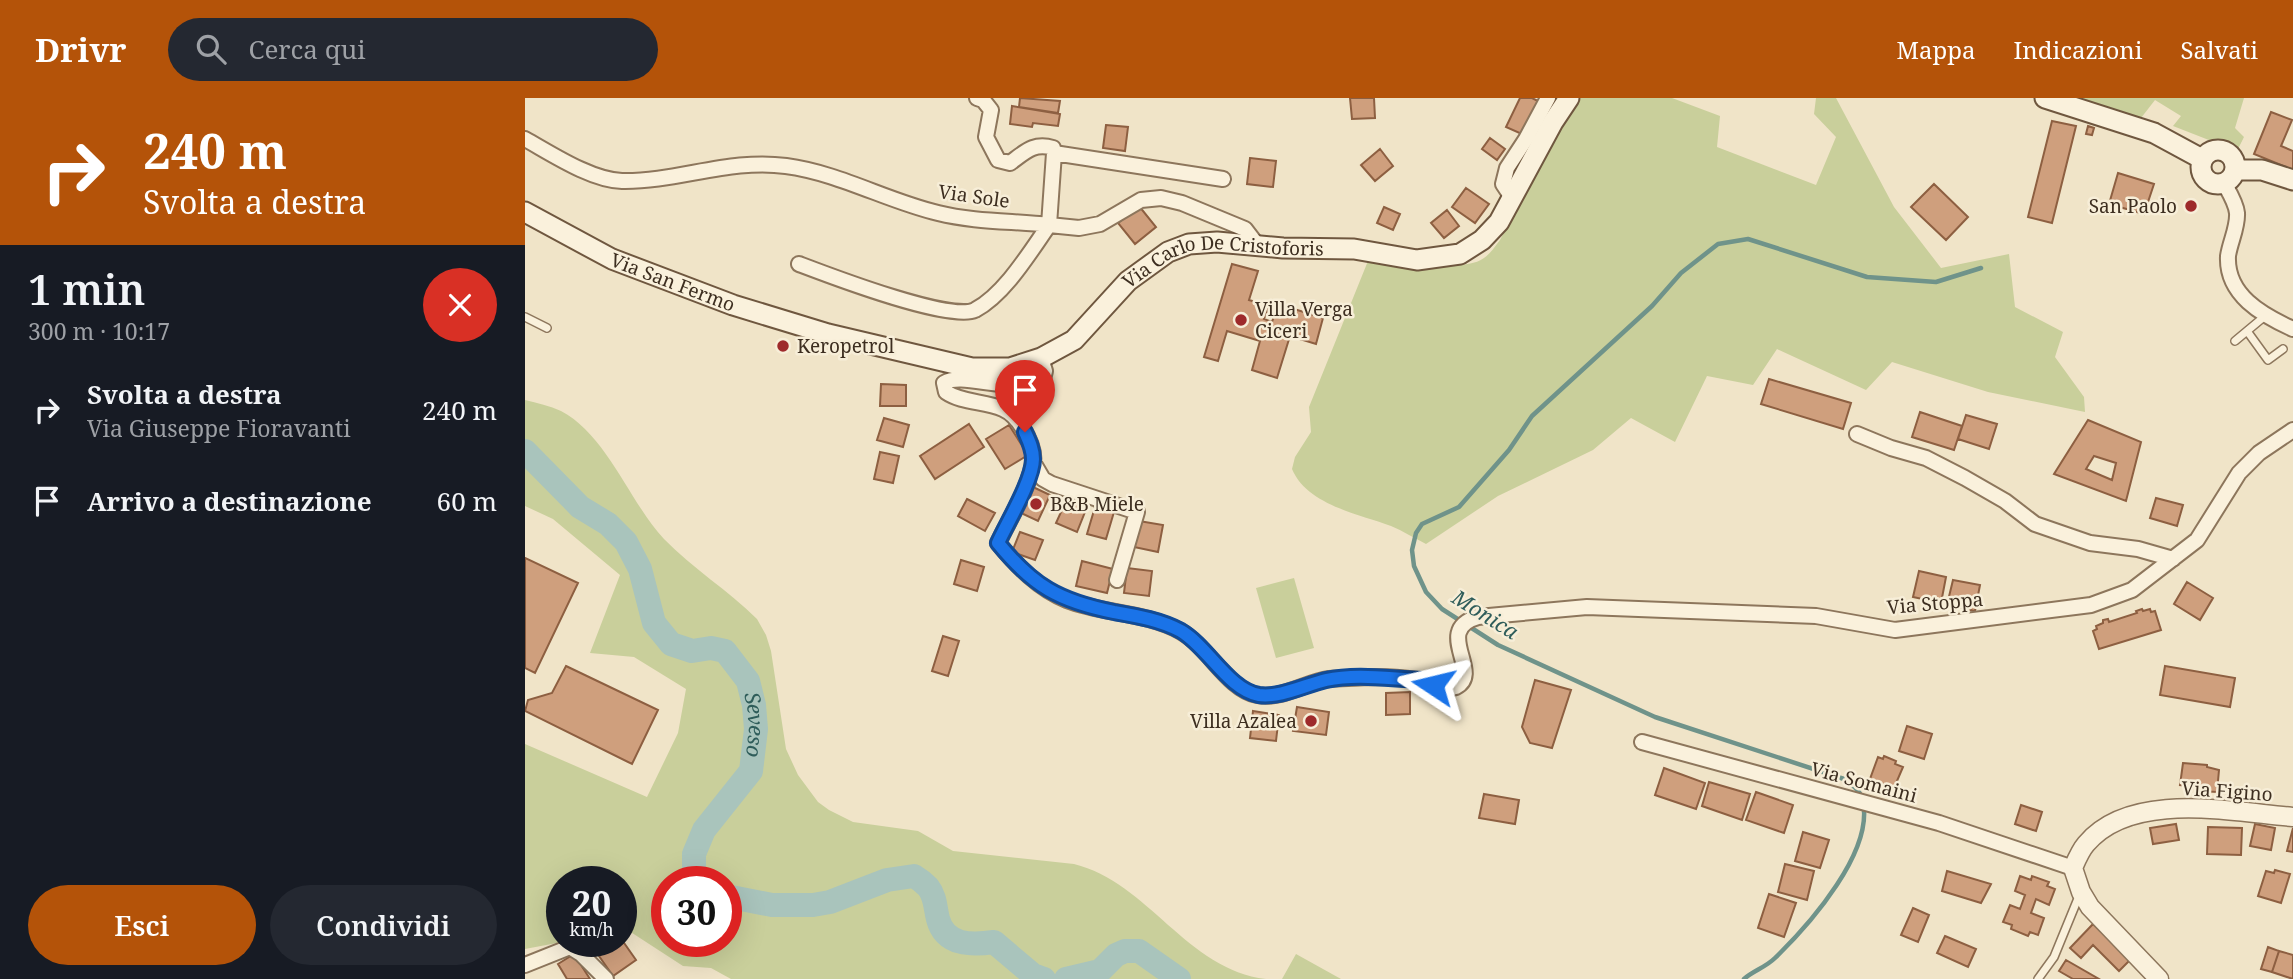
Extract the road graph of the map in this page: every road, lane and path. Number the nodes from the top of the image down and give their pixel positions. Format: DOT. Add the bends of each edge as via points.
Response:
graph roads {
  1 [pos="977,98"];
  2 [pos="1548,98"];
  3 [pos="1569,98"];
  4 [pos="2045,98"];
  5 [pos="525,139"];
  6 [pos="1054,153"];
  7 [pos="2202,159"];
  8 [pos="2230,176"];
  9 [pos="1223,179"];
  10 [pos="2293,180"];
  11 [pos="1513,199"];
  12 [pos="525,212"];
  13 [pos="1049,225"];
  14 [pos="1258,246"];
  15 [pos="799,264"];
  16 [pos="2266,315"];
  17 [pos="525,317"];
  18 [pos="547,328"];
  19 [pos="2293,329"];
  20 [pos="2247,331"];
  21 [pos="828,334"];
  22 [pos="2235,341"];
  23 [pos="2283,349"];
  24 [pos="1041,358"];
  25 [pos="2293,430"];
  26 [pos="1857,434"];
  27 [pos="1033,462"];
  28 [pos="2173,559"];
  29 [pos="1117,580"];
  30 [pos="1642,742"];
  31 [pos="2293,817"];
  32 [pos="2073,868"];
  33 [pos="2081,892"];
  34 [pos="525,965"];
  35 [pos="606,979"];
  36 [pos="2038,979"];
  37 [pos="2159,979"];
  1 -- 6 [label="street" via="991,110 986,137 998,160 1010,163 1026,149 1042,144"];
  2 -- 11 [label="street" via="1507,168 1503,184"];
  3 -- 11 [label="main road, Via Carlo De Cristoforis"];
  4 -- 7 [label="main road" via="2154,132"];
  5 -- 13 [label="street, Via Sole" via="584,171 620,181 753,165 785,166 937,213"];
  6 -- 9 [label="street"];
  6 -- 13 [label="street"];
  7 -- 8 [label="main road" via="2201,170 2214,184"];
  7 -- 8 [label="main road" via="2215,149 2226,151 2234,159"];
  8 -- 10 [label="main road" via="2262,170"];
  8 -- 16 [label="street" via="2237,216 2229,270 2240,296"];
  11 -- 14 [label="main road, Via Carlo De Cristoforis" via="1482,240 1460,254 1440,258 1417,260 1354,249"];
  12 -- 21 [label="main road, Via San Fermo" via="612,259 733,305"];
  13 -- 14 [label="street, Via Sole" via="1079,228 1100,224 1141,200 1161,198 1245,229"];
  13 -- 15 [label="street" via="1013,275 973,311 944,310 863,288"];
  14 -- 24 [label="main road, Via Carlo De Cristoforis" via="1217,242 1189,244 1168,252 1128,281 1074,340"];
  16 -- 19 [label="street"];
  16 -- 20 [label="lane"];
  17 -- 18 [label="lane"];
  20 -- 22 [label="lane"];
  20 -- 23 [label="lane" via="2268,360"];
  21 -- 24 [label="main road, Via Carlo De Cristoforis" via="972,368 1010,368"];
  24 -- 27 [label="street" via="1045,371 1036,383 1008,386 956,379 948,380 943,388 951,396 1010,412 1032,447"];
  25 -- 28 [label="street, Via Stoppa" via="2259,453 2239,474 2197,540"];
  26 -- 28 [label="street" via="1926,458 2005,501 2035,524 2090,542"];
  27 -- 28 [label="street, Via Stoppa" via="998,543 1011,559 1041,586 1067,600 1150,619 1180,631 1234,682 1255,695 1267,696 1328,679 1369,677 1422,680 1446,689 1457,686 1466,670 1457,642 1464,625 1587,607 1816,616 1895,630 2091,605 2132,590"];
  27 -- 29 [label="street" via="1043,479 1052,484 1137,512"];
  30 -- 32 [label="street, Via Somaini" via="1939,823"];
  31 -- 32 [label="street, Via Figino" via="2172,807 2124,819 2102,830 2085,845"];
  32 -- 33 [label="street"];
  33 -- 36 [label="lane" via="2055,957"];
  33 -- 37 [label="street"];
  34 -- 35 [label="street" via="570,947"];
}
